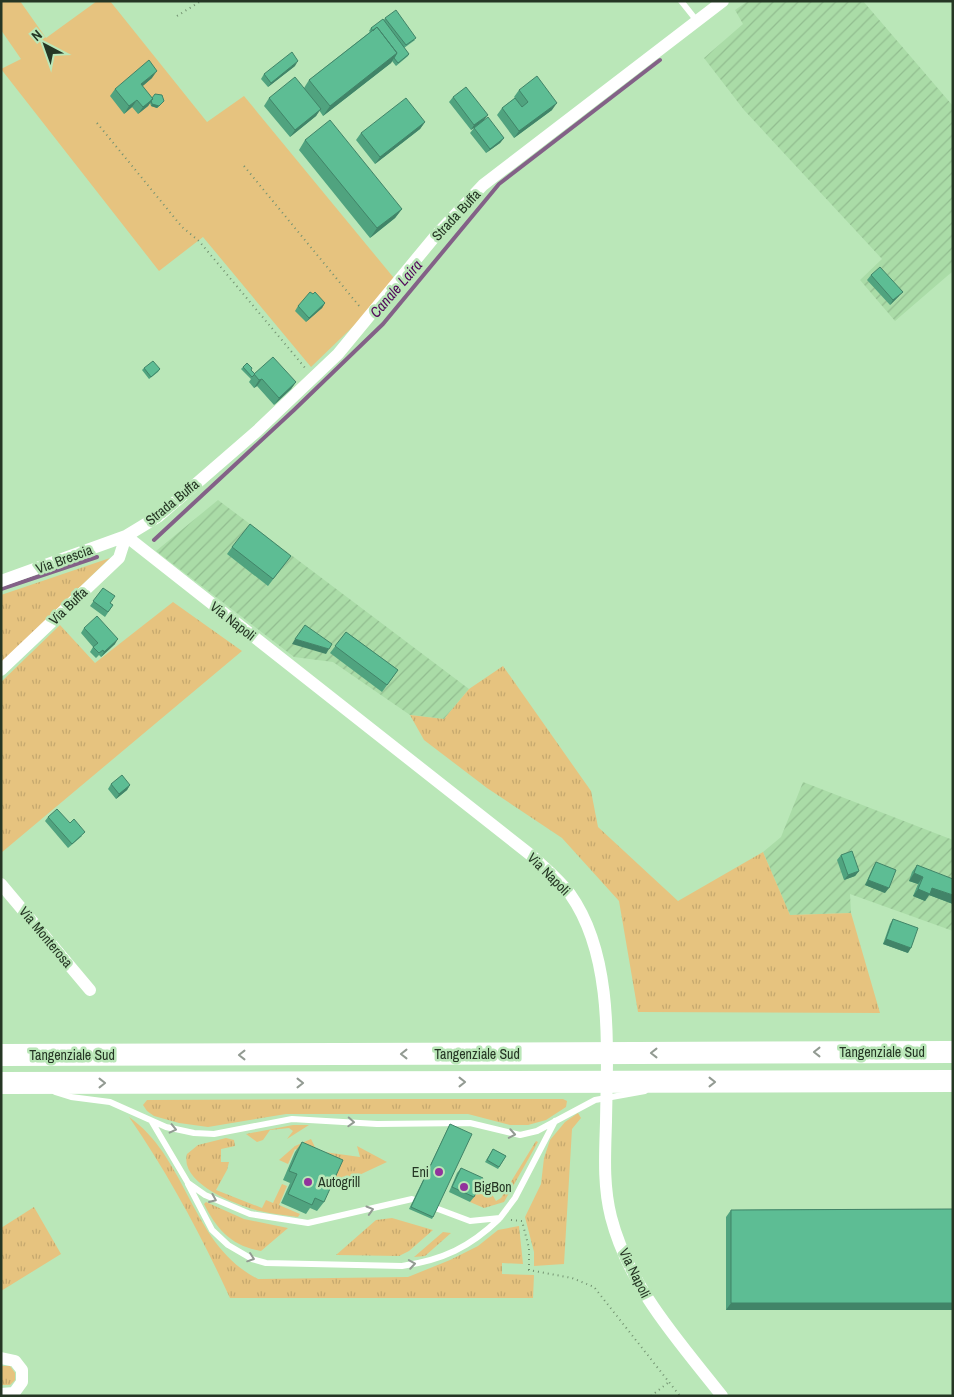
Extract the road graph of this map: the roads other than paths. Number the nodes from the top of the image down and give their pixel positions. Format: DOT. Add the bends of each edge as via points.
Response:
graph roads {
  1 [pos="681,1"];
  2 [pos="723,1"];
  3 [pos="697,21"];
  4 [pos="126,536"];
  5 [pos="1,581"];
  6 [pos="1,670"];
  7 [pos="1,884"];
  8 [pos="90,990"];
  9 [pos="953,1052"];
  10 [pos="1,1055"];
  11 [pos="953,1081"];
  12 [pos="1,1082"];
  13 [pos="684,1082"];
  14 [pos="28,1083"];
  15 [pos="555,1120"];
  16 [pos="152,1122"];
  17 [pos="188,1183"];
  18 [pos="500,1218"];
  19 [pos="1,1358"];
  20 [pos="1,1394"];
  21 [pos="722,1396"];
  1 -- 3 [label="lane"];
  2 -- 3 [label="street, Strada Buffa"];
  3 -- 4 [label="street, Strada Buffa" via="484,185 438,234 338,354 159,516"];
  4 -- 5 [label="street, Via Brescia"];
  4 -- 6 [label="street, Via Buffa" via="118,558"];
  4 -- 21 [label="street, Via Napoli" via="552,874 570,894 592,940 600,967 606,1022 604,1180 611,1217 626,1260 644,1295"];
  7 -- 8 [label="street, Via Monterosa"];
  9 -- 10 [label="highway, Tangenziale Sud, one-way"];
  13 -- 11 [label="highway, Tangenziale Sud, one-way"];
  12 -- 14 [label="highway, Tangenziale Sud"];
  14 -- 13 [label="highway, Tangenziale Sud, one-way"];
  13 -- 15 [label="lane" via="595,1100"];
  14 -- 16 [label="lane" via="71,1097 110,1102"];
  16 -- 15 [label="lane, one-way" via="204,1134 292,1119 376,1124 470,1123 520,1135 537,1131"];
  15 -- 18 [label="lane" via="515,1198"];
  16 -- 17 [label="lane"];
  17 -- 18 [label="lane, one-way" via="205,1195 250,1214 297,1223 412,1199 470,1221"];
  17 -- 18 [label="lane, one-way" via="208,1224 220,1238 242,1255 266,1263 418,1264 473,1242"];
  19 -- 20 [label="street" via="15,1361 22,1370 22,1382 14,1393"];
}
